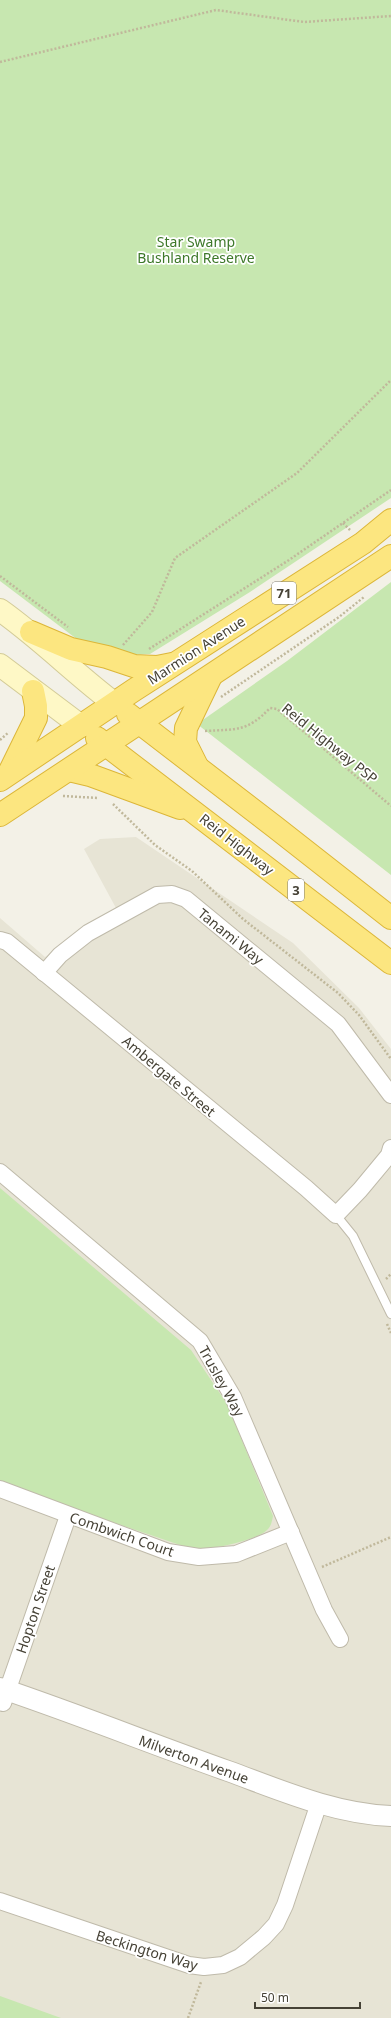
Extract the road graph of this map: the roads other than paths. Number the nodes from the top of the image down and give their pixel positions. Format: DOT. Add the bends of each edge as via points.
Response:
graph roads {
  1 [pos="391,520"];
  2 [pos="391,556"];
  3 [pos="0,610"];
  4 [pos="31,632"];
  5 [pos="176,664"];
  6 [pos="0,665"];
  7 [pos="211,676"];
  8 [pos="33,691"];
  9 [pos="115,704"];
  10 [pos="140,723"];
  11 [pos="81,726"];
  12 [pos="107,745"];
  13 [pos="198,767"];
  14 [pos="69,770"];
  15 [pos="4,777"];
  16 [pos="0,816"];
  17 [pos="201,816"];
  18 [pos="391,918"];
  19 [pos="0,940"];
  20 [pos="391,963"];
  21 [pos="44,973"];
  22 [pos="391,1095"];
  23 [pos="391,1148"];
  24 [pos="0,1172"];
  25 [pos="336,1215"];
  26 [pos="391,1314"];
  27 [pos="0,1490"];
  28 [pos="68,1516"];
  29 [pos="292,1532"];
  30 [pos="340,1639"];
  31 [pos="2,1696"];
  32 [pos="317,1808"];
  33 [pos="391,1816"];
  34 [pos="391,1828"];
  35 [pos="0,1901"];
  1 -- 5 [label="highway, Marmion Avenue / 71" via="363,543"];
  2 -- 7 [label="highway, 71"];
  3 -- 4 [label="main road"];
  4 -- 5 [label="highway" via="71,649 134,666 156,667"];
  4 -- 9 [label="main road"];
  5 -- 9 [label="highway, Marmion Avenue / 71"];
  6 -- 8 [label="main road"];
  7 -- 10 [label="highway, 71"];
  7 -- 13 [label="highway" via="186,728 185,742"];
  8 -- 11 [label="main road"];
  8 -- 15 [label="highway" via="36,718"];
  9 -- 10 [label="highway"];
  9 -- 11 [label="highway, Marmion Avenue / 71"];
  10 -- 12 [label="highway, 71"];
  10 -- 13 [label="highway"];
  11 -- 12 [label="highway, Reid Highway / 3"];
  11 -- 15 [label="highway, Marmion Avenue / 71"];
  12 -- 14 [label="highway, 71"];
  12 -- 17 [label="highway, Reid Highway / 3"];
  13 -- 18 [label="highway"];
  14 -- 16 [label="highway, 71"];
  14 -- 17 [label="highway" via="90,775"];
  17 -- 20 [label="highway, Reid Highway / 3"];
  19 -- 21 [label="street, Ambergate Street" via="7,942"];
  21 -- 22 [label="street, Tanami Way" via="60,955 88,933 157,895 172,894 186,900 338,1024"];
  21 -- 25 [label="street, Ambergate Street"];
  23 -- 25 [label="street" via="360,1190"];
  24 -- 29 [label="street, Trusley Way" via="200,1341 233,1396"];
  25 -- 26 [label="lane" via="353,1236"];
  27 -- 28 [label="street, Combwich Court"];
  28 -- 29 [label="street, Combwich Court" via="168,1552 199,1557 236,1554"];
  28 -- 31 [label="street, Hopton Street"];
  29 -- 30 [label="street, Trusley Way" via="324,1610"];
  31 -- 32 [label="street, Milverton Avenue" via="244,1777"];
  32 -- 33 [label="street, Milverton Avenue"];
  32 -- 34 [label="street, Milverton Avenue" via="366,1827"];
  32 -- 35 [label="street, Beckington Way" via="285,1905 276,1924 240,1958 223,1965 189,1965"];
}
